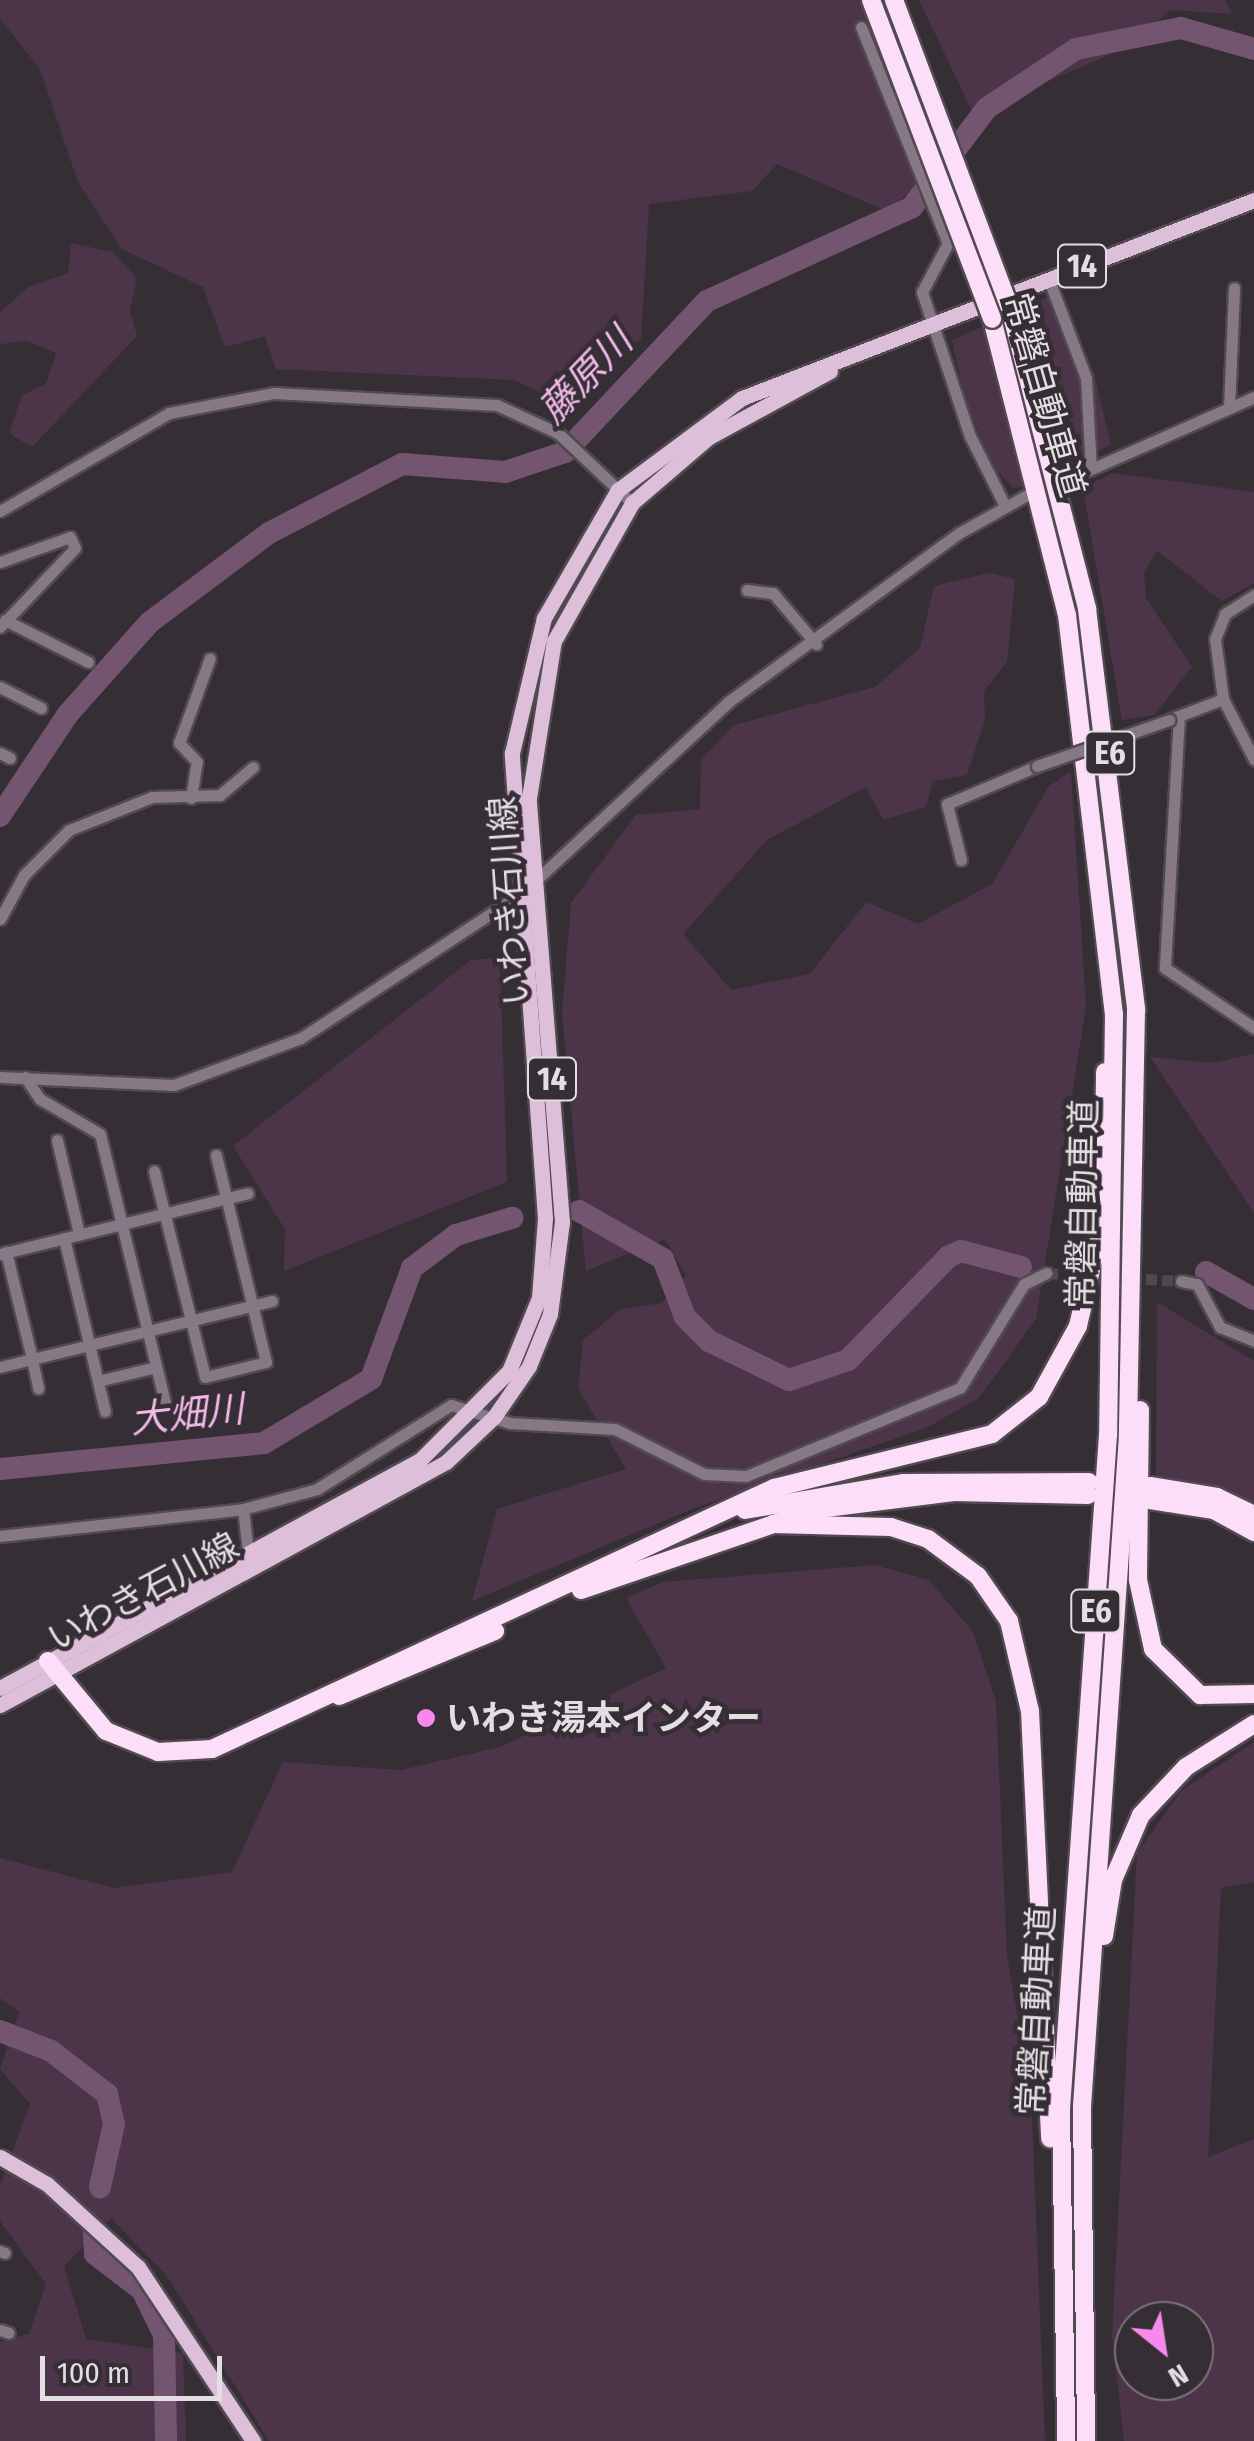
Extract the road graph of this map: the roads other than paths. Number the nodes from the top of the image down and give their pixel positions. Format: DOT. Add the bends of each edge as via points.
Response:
graph roads {
  1 [pos="871,0"];
  2 [pos="894,0"];
  3 [pos="862,28"];
  4 [pos="1254,200"];
  5 [pos="1049,280"];
  6 [pos="1234,288"];
  7 [pos="935,324"];
  8 [pos="911,334"];
  9 [pos="1254,396"];
  10 [pos="1229,408"];
  11 [pos="1091,469"];
  12 [pos="1073,477"];
  13 [pos="618,490"];
  14 [pos="1028,494"];
  15 [pos="632,503"];
  16 [pos="1005,506"];
  17 [pos="0,512"];
  18 [pos="0,562"];
  19 [pos="748,590"];
  20 [pos="1254,594"];
  21 [pos="3,623"];
  22 [pos="816,644"];
  23 [pos="210,658"];
  24 [pos="88,662"];
  25 [pos="0,687"];
  26 [pos="1223,699"];
  27 [pos="41,708"];
  28 [pos="1174,718"];
  29 [pos="1254,760"];
  30 [pos="253,767"];
  31 [pos="192,798"];
  32 [pos="961,860"];
  33 [pos="538,880"];
  34 [pos="522,893"];
  35 [pos="0,919"];
  36 [pos="1109,927"];
  37 [pos="1254,1028"];
  38 [pos="0,1076"];
  39 [pos="25,1077"];
  40 [pos="56,1140"];
  41 [pos="216,1155"];
  42 [pos="154,1172"];
  43 [pos="248,1193"];
  44 [pos="227,1198"];
  45 [pos="1138,1204"];
  46 [pos="165,1213"];
  47 [pos="122,1224"];
  48 [pos="79,1234"];
  49 [pos="64,1238"];
  50 [pos="3,1253"];
  51 [pos="1047,1273"];
  52 [pos="1182,1281"];
  53 [pos="272,1300"];
  54 [pos="252,1306"];
  55 [pos="191,1320"];
  56 [pos="148,1331"];
  57 [pos="1254,1340"];
  58 [pos="90,1345"];
  59 [pos="32,1359"];
  60 [pos="0,1367"];
  61 [pos="156,1367"];
  62 [pos="98,1382"];
  63 [pos="38,1388"];
  64 [pos="166,1407"];
  65 [pos="478,1410"];
  66 [pos="105,1411"];
  67 [pos="494,1417"];
  68 [pos="242,1509"];
  69 [pos="734,1512"];
  70 [pos="1254,1515"];
  71 [pos="773,1524"];
  72 [pos="1254,1532"];
  73 [pos="0,1536"];
  74 [pos="249,1561"];
  75 [pos="51,1667"];
  76 [pos="0,1688"];
  77 [pos="1254,1694"];
  78 [pos="329,1698"];
  79 [pos="0,1705"];
  80 [pos="1254,1724"];
  81 [pos="0,2158"];
  82 [pos="1080,2269"];
  83 [pos="1060,2294"];
  84 [pos="253,2441"];
  85 [pos="1066,2441"];
  86 [pos="1086,2441"];
  1 -- 36 [label="highway, 常磐自動車道 / E6, bridge" via="992,319 1066,615"];
  2 -- 45 [label="highway, 常磐自動車道 / E6, bridge" via="1011,312 1071,532 1105,712 1136,1010"];
  3 -- 7 [label="street" via="949,253 923,286"];
  4 -- 5 [label="main road, いわき石川線 / 14"];
  5 -- 7 [label="main road, いわき石川線 / 14"];
  5 -- 11 [label="street" via="1086,378"];
  6 -- 10 [label="street"];
  7 -- 8 [label="main road, いわき石川線 / 14"];
  7 -- 16 [label="street" via="970,436"];
  8 -- 13 [label="main road, いわき石川線 / 14" via="742,398"];
  8 -- 15 [label="main road, いわき石川線 / 14" via="758,407"];
  9 -- 10 [label="street"];
  10 -- 11 [label="street"];
  11 -- 12 [label="street"];
  13 -- 15 [label="street"];
  13 -- 17 [label="street" via="558,432 498,404 232,396 169,413"];
  13 -- 34 [label="main road, いわき石川線 / 14" via="565,572 519,700 512,753"];
  14 -- 16 [label="street"];
  15 -- 33 [label="main road, いわき石川線 / 14" via="573,592 540,688 529,798"];
  16 -- 22 [label="street"];
  18 -- 21 [label="street" via="70,537 75,548"];
  19 -- 22 [label="street" via="773,593"];
  20 -- 26 [label="street" via="1225,614 1214,640"];
  21 -- 24 [label="street"];
  22 -- 33 [label="street" via="728,702"];
  23 -- 31 [label="street" via="178,743 198,762"];
  25 -- 27 [label="street"];
  26 -- 28 [label="street"];
  26 -- 29 [label="street"];
  28 -- 32 [label="street, bridge" via="947,804"];
  28 -- 37 [label="street" via="1165,968"];
  30 -- 31 [label="street" via="220,795"];
  31 -- 35 [label="street" via="152,797 69,830 24,875"];
  33 -- 34 [label="street"];
  33 -- 67 [label="main road, いわき石川線 / 14" via="560,1264 530,1366"];
  34 -- 39 [label="street" via="301,1038 235,1069 156,1086"];
  34 -- 65 [label="main road, いわき石川線 / 14" via="544,1259 527,1334"];
  36 -- 69 [label="highway" via="1103,1218 1078,1326 1053,1379 992,1434 798,1479"];
  36 -- 83 [label="highway, 常磐自動車道 / E6" via="1116,1254 1066,2031"];
  38 -- 39 [label="street"];
  39 -- 47 [label="street" via="40,1099 96,1127"];
  40 -- 48 [label="street"];
  41 -- 44 [label="street"];
  42 -- 46 [label="street"];
  43 -- 44 [label="street"];
  44 -- 46 [label="street"];
  44 -- 54 [label="street"];
  45 -- 77 [label="highway" via="1144,1620 1162,1665 1186,1688 1213,1699"];
  45 -- 82 [label="highway, 常磐自動車道 / E6" via="1082,2106"];
  46 -- 47 [label="street"];
  46 -- 55 [label="street"];
  47 -- 48 [label="street"];
  47 -- 56 [label="street"];
  48 -- 49 [label="street"];
  49 -- 50 [label="street"];
  49 -- 58 [label="street"];
  50 -- 59 [label="street"];
  51 -- 67 [label="street" via="1024,1284 960,1388 746,1476 704,1474 615,1430"];
  52 -- 57 [label="street" via="1197,1284 1220,1327"];
  53 -- 54 [label="street"];
  54 -- 55 [label="street"];
  54 -- 55 [label="street" via="266,1362 205,1377"];
  55 -- 56 [label="street"];
  56 -- 58 [label="street"];
  56 -- 61 [label="street"];
  58 -- 59 [label="street"];
  58 -- 62 [label="street"];
  59 -- 60 [label="street"];
  59 -- 63 [label="street"];
  61 -- 62 [label="street"];
  61 -- 64 [label="street"];
  62 -- 66 [label="street"];
  65 -- 67 [label="street"];
  65 -- 68 [label="street" via="452,1405 317,1489"];
  65 -- 74 [label="main road, いわき石川線 / 14" via="420,1460"];
  67 -- 74 [label="main road, いわき石川線 / 14" via="420,1479"];
  68 -- 73 [label="street"];
  68 -- 74 [label="street"];
  69 -- 71 [label="highway" via="902,1483 1088,1488 903,1495"];
  69 -- 78 [label="highway"];
  70 -- 72 [label="highway" via="1217,1497 1150,1493 1214,1510"];
  71 -- 78 [label="highway" via="644,1562 365,1691"];
  71 -- 83 [label="highway" via="891,1527 928,1539 978,1576 1015,1635 1030,1711"];
  74 -- 75 [label="main road, いわき石川線 / 14"];
  75 -- 76 [label="main road, いわき石川線 / 14"];
  75 -- 78 [label="highway" via="106,1730 176,1754 229,1744"];
  75 -- 79 [label="main road, いわき石川線 / 14"];
  80 -- 82 [label="highway" via="1168,1782 1130,1834 1113,1880"];
  81 -- 84 [label="main road" via="48,2184 138,2266"];
  82 -- 86 [label="highway, 常磐自動車道 / E6"];
  83 -- 85 [label="highway, 常磐自動車道 / E6"];
}
